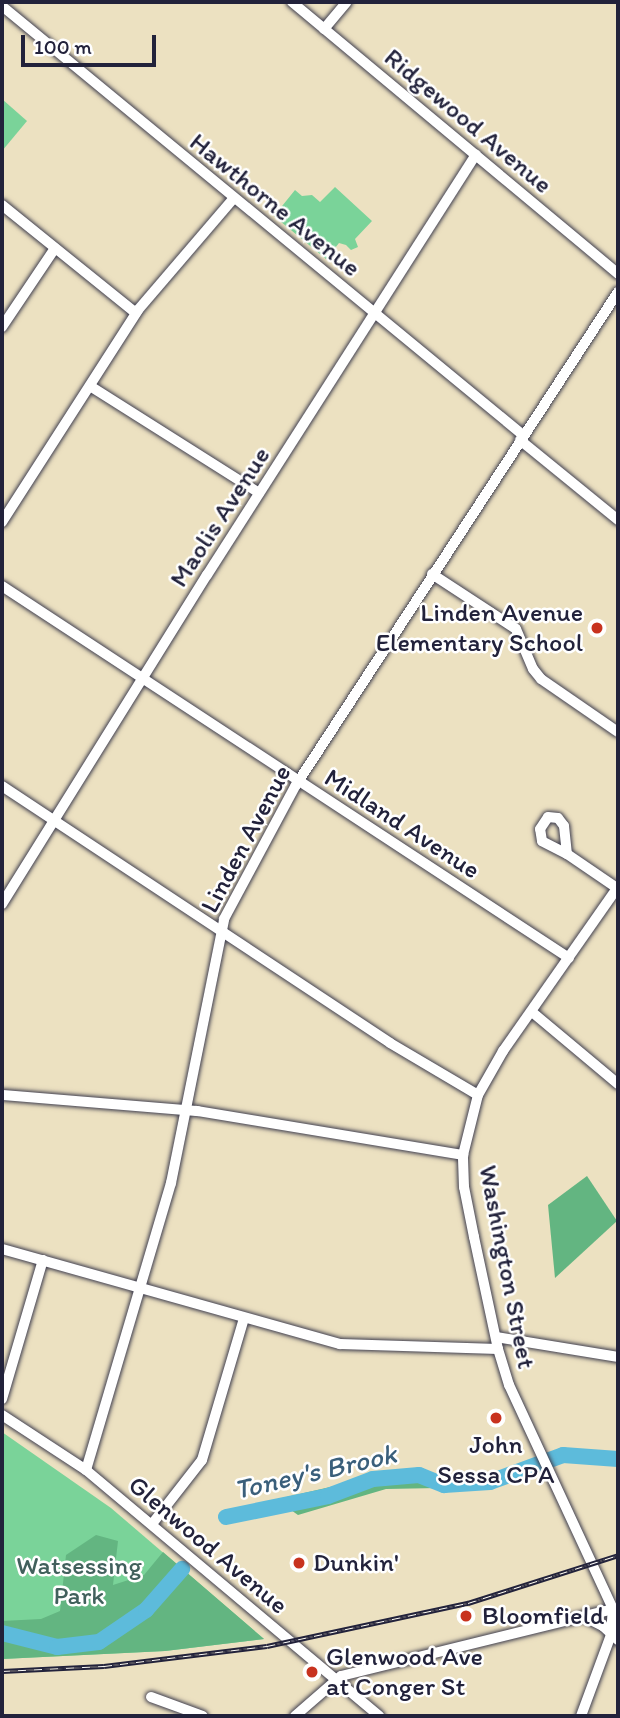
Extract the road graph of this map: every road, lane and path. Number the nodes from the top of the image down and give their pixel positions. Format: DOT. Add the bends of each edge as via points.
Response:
graph roads {
  1 [pos="292,2"];
  2 [pos="347,2"];
  3 [pos="2,6"];
  4 [pos="324,29"];
  5 [pos="477,155"];
  6 [pos="233,198"];
  7 [pos="2,205"];
  8 [pos="55,248"];
  9 [pos="618,274"];
  10 [pos="618,292"];
  11 [pos="136,313"];
  12 [pos="374,314"];
  13 [pos="2,327"];
  14 [pos="90,386"];
  15 [pos="521,438"];
  16 [pos="259,494"];
  17 [pos="618,520"];
  18 [pos="2,523"];
  19 [pos="432,574"];
  20 [pos="2,586"];
  21 [pos="143,677"];
  22 [pos="618,732"];
  23 [pos="298,782"];
  24 [pos="2,786"];
  25 [pos="54,820"];
  26 [pos="567,854"];
  27 [pos="618,888"];
  28 [pos="2,904"];
  29 [pos="222,930"];
  30 [pos="569,958"];
  31 [pos="532,1012"];
  32 [pos="618,1084"];
  33 [pos="2,1094"];
  34 [pos="478,1095"];
  35 [pos="186,1110"];
  36 [pos="463,1154"];
  37 [pos="2,1248"];
  38 [pos="43,1261"];
  39 [pos="142,1289"];
  40 [pos="244,1318"];
  41 [pos="496,1337"];
  42 [pos="498,1349"];
  43 [pos="618,1357"];
  44 [pos="2,1399"];
  45 [pos="2,1416"];
  46 [pos="86,1470"];
  47 [pos="152,1524"];
  48 [pos="613,1609"];
  49 [pos="583,1616"];
  50 [pos="615,1638"];
  51 [pos="335,1680"];
  52 [pos="151,1697"];
  53 [pos="204,1716"];
  54 [pos="295,1716"];
  55 [pos="379,1716"];
  56 [pos="581,1716"];
  1 -- 4 [label="street, Ridgewood Avenue"];
  2 -- 4 [label="street"];
  3 -- 6 [label="street, Hawthorne Avenue"];
  4 -- 5 [label="street, Ridgewood Avenue"];
  5 -- 9 [label="street, Ridgewood Avenue"];
  5 -- 12 [label="street, Maolis Avenue"];
  6 -- 11 [label="street"];
  6 -- 12 [label="street, Hawthorne Avenue"];
  7 -- 8 [label="street"];
  8 -- 11 [label="street"];
  8 -- 13 [label="street"];
  10 -- 15 [label="street, Linden Avenue"];
  11 -- 14 [label="street"];
  12 -- 15 [label="street, Hawthorne Avenue"];
  12 -- 16 [label="street, Maolis Avenue"];
  14 -- 16 [label="street"];
  14 -- 18 [label="street"];
  15 -- 17 [label="street, Hawthorne Avenue"];
  15 -- 19 [label="street, Linden Avenue"];
  16 -- 21 [label="street, Maolis Avenue"];
  19 -- 22 [label="street" via="516,629 541,680"];
  19 -- 23 [label="street, Linden Avenue"];
  20 -- 21 [label="street, Midland Avenue"];
  21 -- 23 [label="street, Midland Avenue"];
  21 -- 25 [label="street, Maolis Avenue"];
  23 -- 29 [label="street, Linden Avenue" via="241,884"];
  23 -- 30 [label="street, Midland Avenue"];
  24 -- 25 [label="street"];
  25 -- 28 [label="street, Maolis Avenue"];
  25 -- 29 [label="street"];
  26 -- 27 [label="street"];
  27 -- 30 [label="street, Washington Street"];
  29 -- 34 [label="street" via="390,1043"];
  29 -- 35 [label="street, Linden Avenue"];
  30 -- 31 [label="street, Washington Street"];
  31 -- 32 [label="street"];
  31 -- 34 [label="street, Washington Street"];
  33 -- 35 [label="street"];
  34 -- 36 [label="street, Washington Street"];
  35 -- 36 [label="street"];
  35 -- 39 [label="street, Linden Avenue" via="172,1183"];
  36 -- 41 [label="street, Washington Street" via="464,1187"];
  37 -- 38 [label="street"];
  38 -- 39 [label="street"];
  38 -- 44 [label="street"];
  39 -- 40 [label="street"];
  39 -- 46 [label="street, Linden Avenue"];
  40 -- 42 [label="street" via="340,1344"];
  40 -- 47 [label="street" via="202,1461"];
  41 -- 42 [label="street, Washington Street"];
  41 -- 43 [label="street"];
  42 -- 48 [label="street, Washington Street" via="509,1385"];
  45 -- 46 [label="street, Glenwood Avenue"];
  46 -- 47 [label="street, Glenwood Avenue"];
  47 -- 51 [label="street, Glenwood Avenue"];
  48 -- 49 [label="street"];
  48 -- 50 [label="street, Washington Street"];
  49 -- 50 [label="street"];
  49 -- 51 [label="street"];
  50 -- 56 [label="street, Washington Street"];
  51 -- 54 [label="street"];
  51 -- 55 [label="street, Glenwood Avenue"];
  52 -- 53 [label="street"];
}
